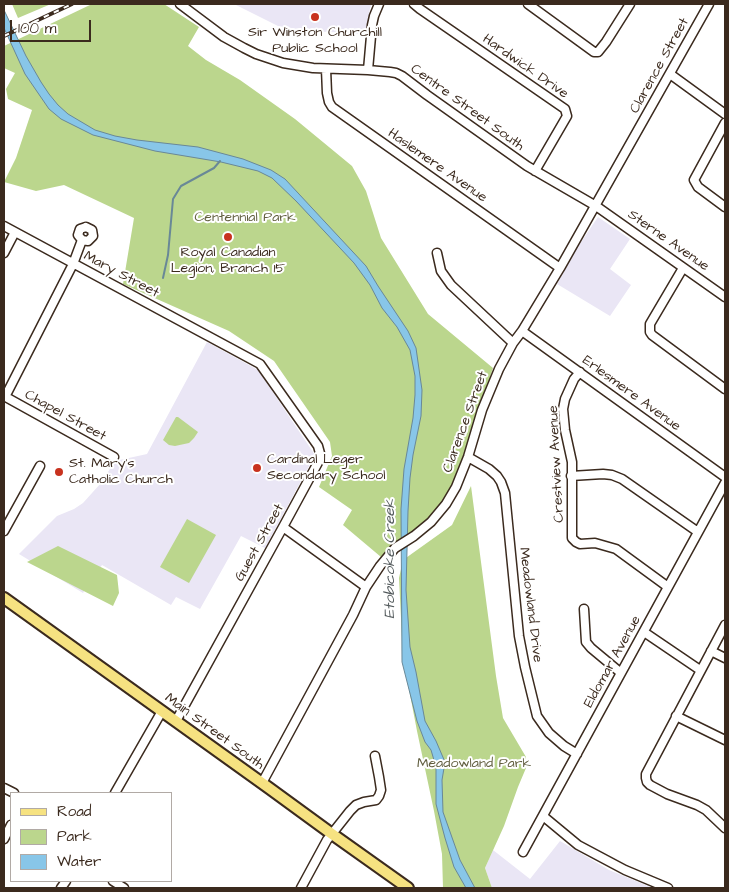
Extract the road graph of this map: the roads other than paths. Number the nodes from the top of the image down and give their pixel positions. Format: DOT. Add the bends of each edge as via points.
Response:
graph roads {
  1 [pos="180,4"];
  2 [pos="379,4"];
  3 [pos="414,4"];
  4 [pos="528,4"];
  5 [pos="630,4"];
  6 [pos="709,4"];
  7 [pos="326,69"];
  8 [pos="368,70"];
  9 [pos="670,74"];
  10 [pos="725,114"];
  11 [pos="725,122"];
  12 [pos="535,171"];
  13 [pos="596,206"];
  14 [pos="725,207"];
  15 [pos="4,226"];
  16 [pos="15,232"];
  17 [pos="82,240"];
  18 [pos="4,253"];
  19 [pos="437,253"];
  20 [pos="73,264"];
  21 [pos="560,268"];
  22 [pos="683,268"];
  23 [pos="725,296"];
  24 [pos="522,331"];
  25 [pos="513,343"];
  26 [pos="226,345"];
  27 [pos="580,372"];
  28 [pos="725,389"];
  29 [pos="4,397"];
  30 [pos="114,457"];
  31 [pos="468,457"];
  32 [pos="40,466"];
  33 [pos="572,476"];
  34 [pos="725,477"];
  35 [pos="725,484"];
  36 [pos="283,527"];
  37 [pos="4,531"];
  38 [pos="698,532"];
  39 [pos="366,586"];
  40 [pos="668,587"];
  41 [pos="4,598"];
  42 [pos="584,609"];
  43 [pos="725,625"];
  44 [pos="644,632"];
  45 [pos="711,651"];
  46 [pos="725,658"];
  47 [pos="700,670"];
  48 [pos="621,673"];
  49 [pos="162,711"];
  50 [pos="676,716"];
  51 [pos="176,721"];
  52 [pos="725,740"];
  53 [pos="576,754"];
  54 [pos="374,756"];
  55 [pos="262,783"];
  56 [pos="116,792"];
  57 [pos="543,816"];
  58 [pos="10,827"];
  59 [pos="725,828"];
  60 [pos="332,834"];
  61 [pos="4,838"];
  62 [pos="523,852"];
  63 [pos="301,888"];
  64 [pos="408,888"];
  65 [pos="668,888"];
  1 -- 7 [label="street, Centre Street South" via="224,37 256,54 283,63"];
  2 -- 8 [label="street" via="372,25"];
  3 -- 12 [label="street, Hardwick Drive" via="565,109 567,116"];
  4 -- 5 [label="street" via="594,52 604,46"];
  6 -- 9 [label="street, Clarence Street"];
  7 -- 8 [label="street, Centre Street South"];
  7 -- 21 [label="street, Haslemere Avenue" via="327,93 332,107"];
  8 -- 12 [label="street, Centre Street South" via="402,76"];
  9 -- 10 [label="street"];
  9 -- 13 [label="street, Clarence Street"];
  11 -- 14 [label="street" via="694,180 698,187"];
  12 -- 13 [label="street, Centre Street South"];
  13 -- 21 [label="street, Clarence Street"];
  13 -- 22 [label="street, Sterne Avenue"];
  15 -- 16 [label="street, Mary Street"];
  16 -- 18 [label="street"];
  16 -- 20 [label="street, Mary Street"];
  17 -- 20 [label="street"];
  19 -- 25 [label="street" via="441,271 451,285"];
  20 -- 26 [label="street, Mary Street"];
  20 -- 29 [label="street"];
  21 -- 24 [label="street, Clarence Street"];
  22 -- 23 [label="street, Sterne Avenue"];
  22 -- 28 [label="street" via="650,324 650,332"];
  24 -- 25 [label="street, Clarence Street"];
  24 -- 27 [label="street, Erlesmere Avenue"];
  25 -- 31 [label="street, Clarence Street" via="482,410"];
  26 -- 36 [label="street, Guest Street" via="260,364 319,449 320,456"];
  27 -- 33 [label="street, Crestview Avenue" via="574,379 563,409"];
  27 -- 34 [label="street, Erlesmere Avenue"];
  29 -- 30 [label="street, Chapel Street"];
  31 -- 39 [label="street, Clarence Street" via="446,504 431,522 395,548"];
  31 -- 53 [label="street, Meadowland Drive" via="490,469 502,482 505,493 519,636 537,716 549,733"];
  32 -- 37 [label="street"];
  33 -- 38 [label="street" via="603,474 622,479"];
  33 -- 40 [label="street, Crestview Avenue" via="572,538 580,544 595,543 616,550"];
  35 -- 38 [label="street, Eldomar Avenue"];
  36 -- 39 [label="street"];
  36 -- 51 [label="street, Guest Street"];
  38 -- 40 [label="street, Eldomar Avenue"];
  39 -- 55 [label="street, Clarence Street"];
  40 -- 44 [label="street, Eldomar Avenue"];
  41 -- 49 [label="main road, Main Street South"];
  42 -- 48 [label="street" via="586,642"];
  43 -- 45 [label="street"];
  44 -- 47 [label="street"];
  44 -- 48 [label="street, Eldomar Avenue"];
  45 -- 46 [label="street"];
  45 -- 47 [label="street"];
  47 -- 50 [label="street"];
  48 -- 53 [label="street, Eldomar Avenue"];
  49 -- 51 [label="main road, Main Street South"];
  49 -- 56 [label="street"];
  50 -- 52 [label="street"];
  50 -- 59 [label="street" via="646,774 647,782 706,810"];
  51 -- 55 [label="main road, Main Street South"];
  53 -- 57 [label="street, Eldomar Avenue"];
  54 -- 60 [label="street" via="380,777 379,796 376,800 356,805"];
  55 -- 60 [label="main road, Main Street South"];
  57 -- 62 [label="street, Eldomar Avenue"];
  57 -- 65 [label="street" via="578,846"];
  58 -- 61 [label="street"];
  60 -- 63 [label="street"];
  60 -- 64 [label="main road, Main Street South"];
}
